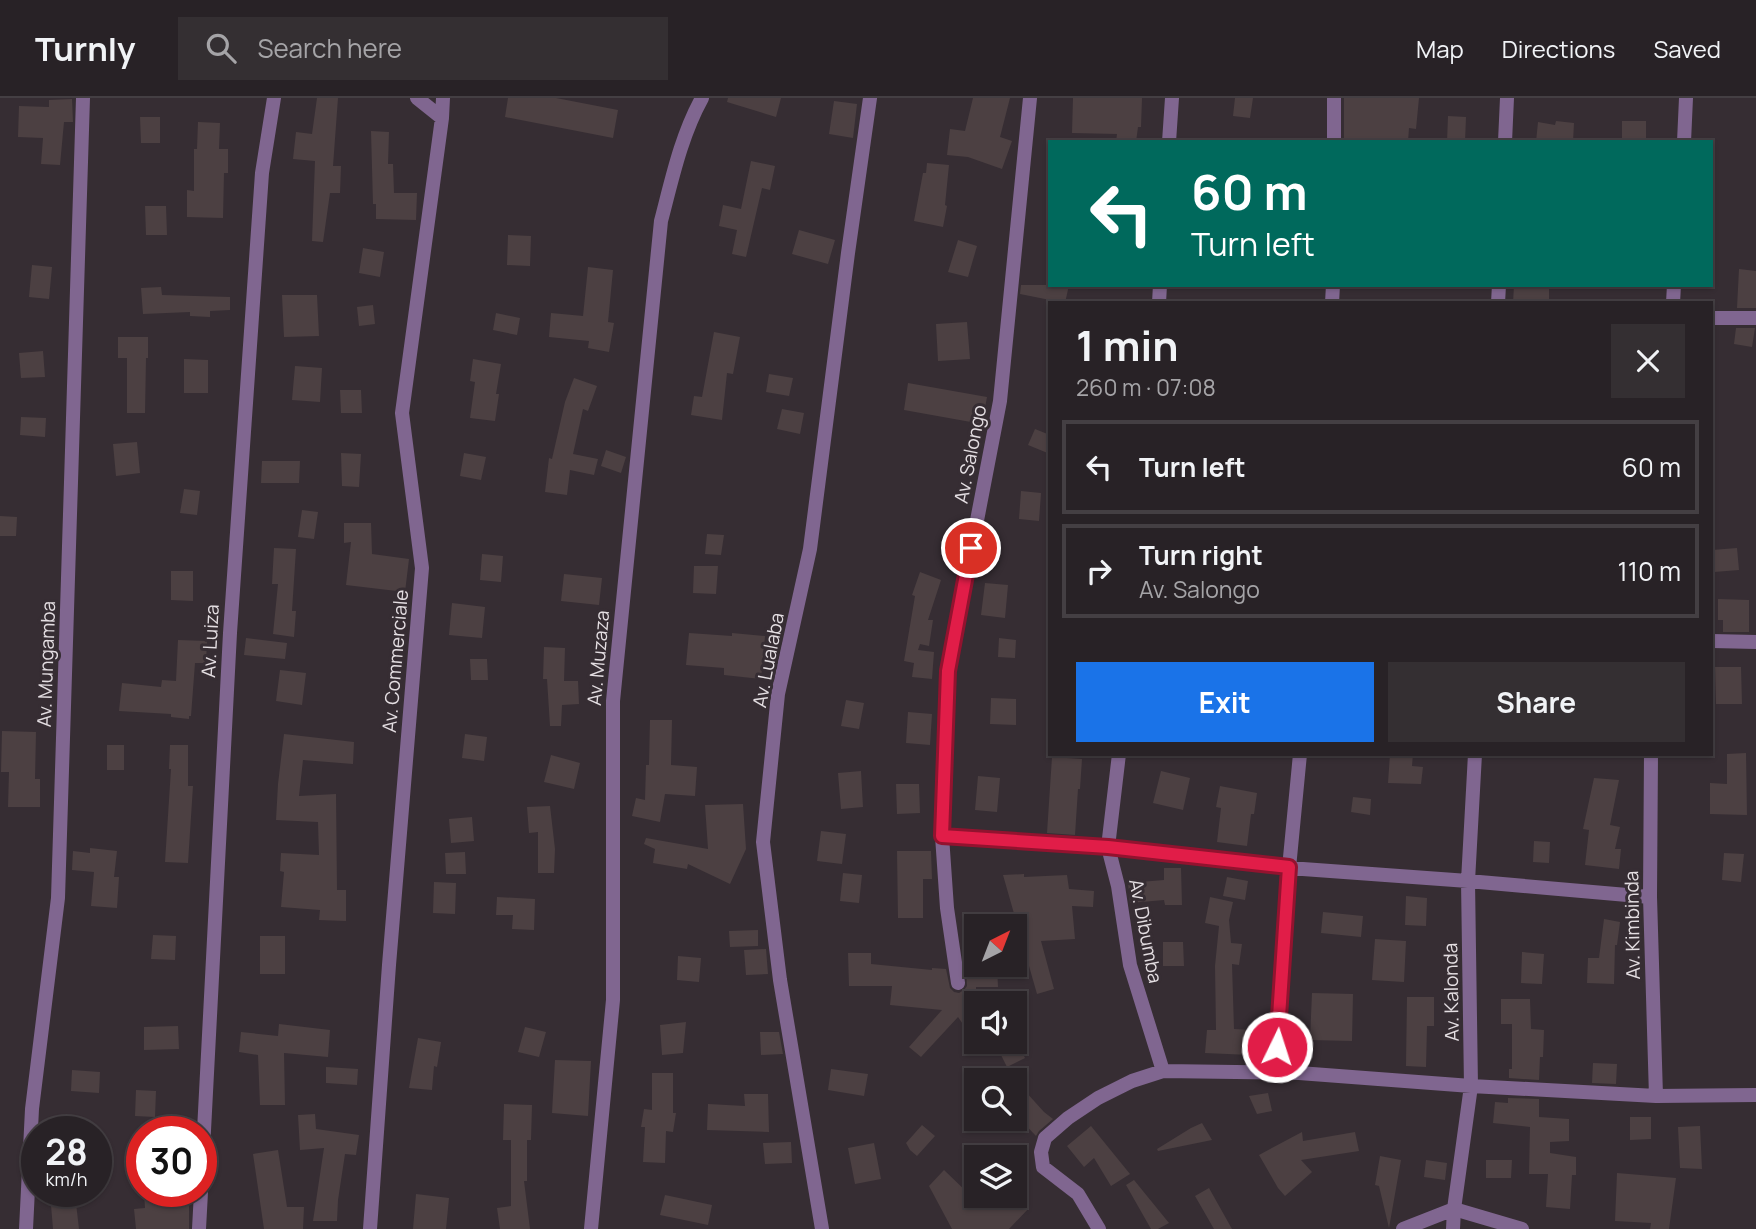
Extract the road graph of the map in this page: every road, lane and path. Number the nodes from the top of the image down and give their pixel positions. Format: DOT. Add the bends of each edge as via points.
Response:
graph roads {
  1 [pos="83,98"];
  2 [pos="274,98"];
  3 [pos="417,98"];
  4 [pos="443,98"];
  5 [pos="702,98"];
  6 [pos="870,98"];
  7 [pos="1030,98"];
  8 [pos="1172,98"];
  9 [pos="1335,98"];
  10 [pos="1507,98"];
  11 [pos="1686,98"];
  12 [pos="442,118"];
  13 [pos="1170,140"];
  14 [pos="1334,140"];
  15 [pos="1505,140"];
  16 [pos="1684,140"];
  17 [pos="1713,318"];
  18 [pos="1756,318"];
  19 [pos="1713,640"];
  20 [pos="1756,642"];
  21 [pos="1119,756"];
  22 [pos="1300,756"];
  23 [pos="1475,756"];
  24 [pos="1651,756"];
  25 [pos="942,836"];
  26 [pos="1108,847"];
  27 [pos="1289,867"];
  28 [pos="1468,881"];
  29 [pos="1650,897"];
  30 [pos="958,983"];
  31 [pos="1163,1071"];
  32 [pos="1275,1073"];
  33 [pos="1471,1086"];
  34 [pos="1756,1095"];
  35 [pos="1656,1096"];
  36 [pos="205,1116"];
  37 [pos="200,1207"];
  38 [pos="1454,1209"];
  39 [pos="26,1229"];
  40 [pos="199,1229"];
  41 [pos="370,1229"];
  42 [pos="590,1229"];
  43 [pos="822,1229"];
  44 [pos="1099,1229"];
  45 [pos="1403,1229"];
  46 [pos="1453,1229"];
  47 [pos="1522,1229"];
  1 -- 39 [label="street, Av. Mungamba" via="58,898 32,1109"];
  2 -- 36 [label="street, Av. Luiza" via="262,173 230,619"];
  3 -- 12 [label="street"];
  4 -- 12 [label="street, Av. Commerciale"];
  5 -- 42 [label="street, Av. Muzaza" via="674,167 661,221 612,701 613,1000"];
  6 -- 43 [label="street, Av. Lualaba" via="810,549 778,694 763,842 780,980"];
  7 -- 25 [label="street, Av. Salongo" via="1000,401 948,671"];
  8 -- 13 [label="street"];
  9 -- 14 [label="street"];
  10 -- 15 [label="street"];
  11 -- 16 [label="street"];
  12 -- 41 [label="street, Av. Commerciale" via="402,413 422,568"];
  17 -- 18 [label="street"];
  19 -- 20 [label="street"];
  21 -- 26 [label="street, Av. Dibumba"];
  22 -- 27 [label="street"];
  23 -- 28 [label="street, Av. Kalonda"];
  24 -- 29 [label="street, Av. Kimbinda"];
  25 -- 26 [label="street"];
  25 -- 30 [label="street, Av. Salongo"];
  26 -- 27 [label="street"];
  26 -- 31 [label="street, Av. Dibumba" via="1130,965"];
  27 -- 28 [label="street"];
  27 -- 32 [label="street"];
  28 -- 29 [label="street"];
  28 -- 33 [label="street, Av. Kalonda"];
  29 -- 35 [label="street, Av. Kimbinda"];
  31 -- 32 [label="street"];
  31 -- 44 [label="street" via="1098,1098 1045,1138 1043,1167 1077,1194"];
  32 -- 33 [label="street"];
  33 -- 35 [label="street"];
  33 -- 38 [label="street, Av. Kalonda"];
  34 -- 35 [label="street"];
  37 -- 40 [label="street, Av. Luiza"];
  38 -- 45 [label="street"];
  38 -- 46 [label="street, Av. Kalonda"];
  38 -- 47 [label="street"];
}
